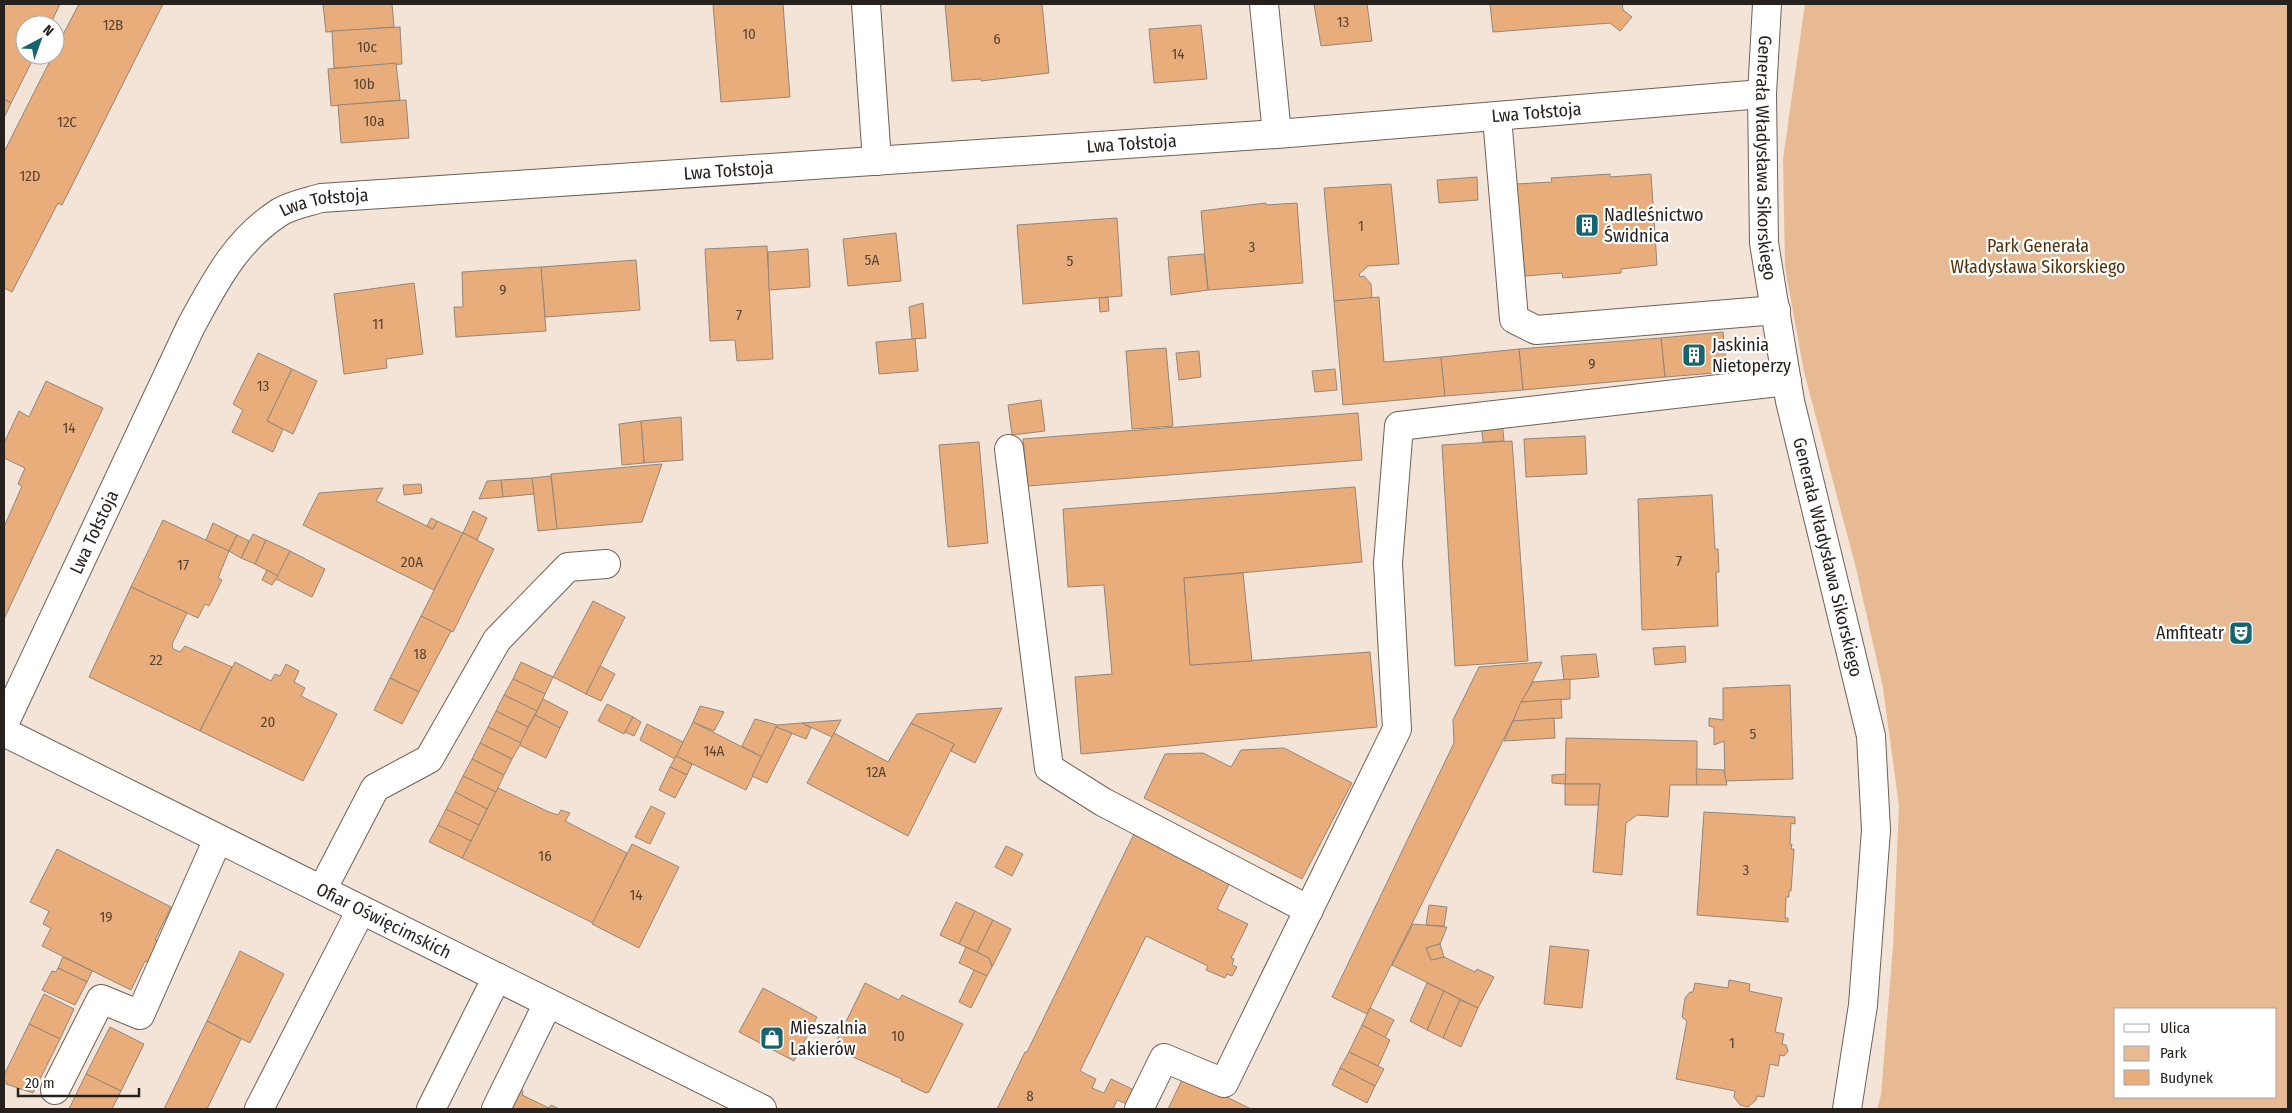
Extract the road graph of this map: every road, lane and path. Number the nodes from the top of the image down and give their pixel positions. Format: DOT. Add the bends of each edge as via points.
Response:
graph roads {
  1 [pos="866,4"];
  2 [pos="1264,4"];
  3 [pos="1766,4"];
  4 [pos="1762,94"];
  5 [pos="1497,116"];
  6 [pos="1277,134"];
  7 [pos="877,161"];
  8 [pos="1776,310"];
  9 [pos="1787,381"];
  10 [pos="1009,449"];
  11 [pos="606,564"];
  12 [pos="4,724"];
  13 [pos="4,732"];
  14 [pos="218,839"];
  15 [pos="322,890"];
  16 [pos="361,910"];
  17 [pos="1309,910"];
  18 [pos="496,977"];
  19 [pos="548,1003"];
  20 [pos="55,1090"];
  21 [pos="259,1109"];
  22 [pos="431,1109"];
  23 [pos="496,1109"];
  24 [pos="762,1109"];
  25 [pos="1139,1109"];
  26 [pos="1847,1109"];
  1 -- 7 [label="street"];
  2 -- 6 [label="street"];
  3 -- 4 [label="street, Generała Władysława Sikorskiego"];
  4 -- 5 [label="street, Lwa Tołstoja"];
  4 -- 8 [label="street, Generała Władysława Sikorskiego" via="1764,243"];
  5 -- 6 [label="street, Lwa Tołstoja"];
  5 -- 8 [label="street" via="1514,319 1536,330"];
  6 -- 7 [label="street, Lwa Tołstoja"];
  7 -- 12 [label="street, Lwa Tołstoja" via="321,198 282,211 246,238 215,281 156,398"];
  8 -- 9 [label="street, Generała Władysława Sikorskiego"];
  9 -- 17 [label="street" via="1400,426 1388,563 1397,728"];
  9 -- 26 [label="street, Generała Władysława Sikorskiego" via="1870,736 1876,830 1863,1005"];
  10 -- 17 [label="street" via="1049,768 1104,802"];
  11 -- 15 [label="street" via="568,567 497,640 429,759 376,788"];
  13 -- 14 [label="street, Ofiar Oświęcimskich"];
  14 -- 15 [label="street, Ofiar Oświęcimskich"];
  14 -- 20 [label="street" via="140,1015 101,999"];
  15 -- 16 [label="street, Ofiar Oświęcimskich"];
  16 -- 18 [label="street, Ofiar Oświęcimskich"];
  16 -- 21 [label="street"];
  17 -- 25 [label="street" via="1224,1084 1164,1058"];
  18 -- 19 [label="street, Ofiar Oświęcimskich"];
  18 -- 22 [label="street"];
  19 -- 23 [label="street"];
  19 -- 24 [label="street, Ofiar Oświęcimskich"];
}
